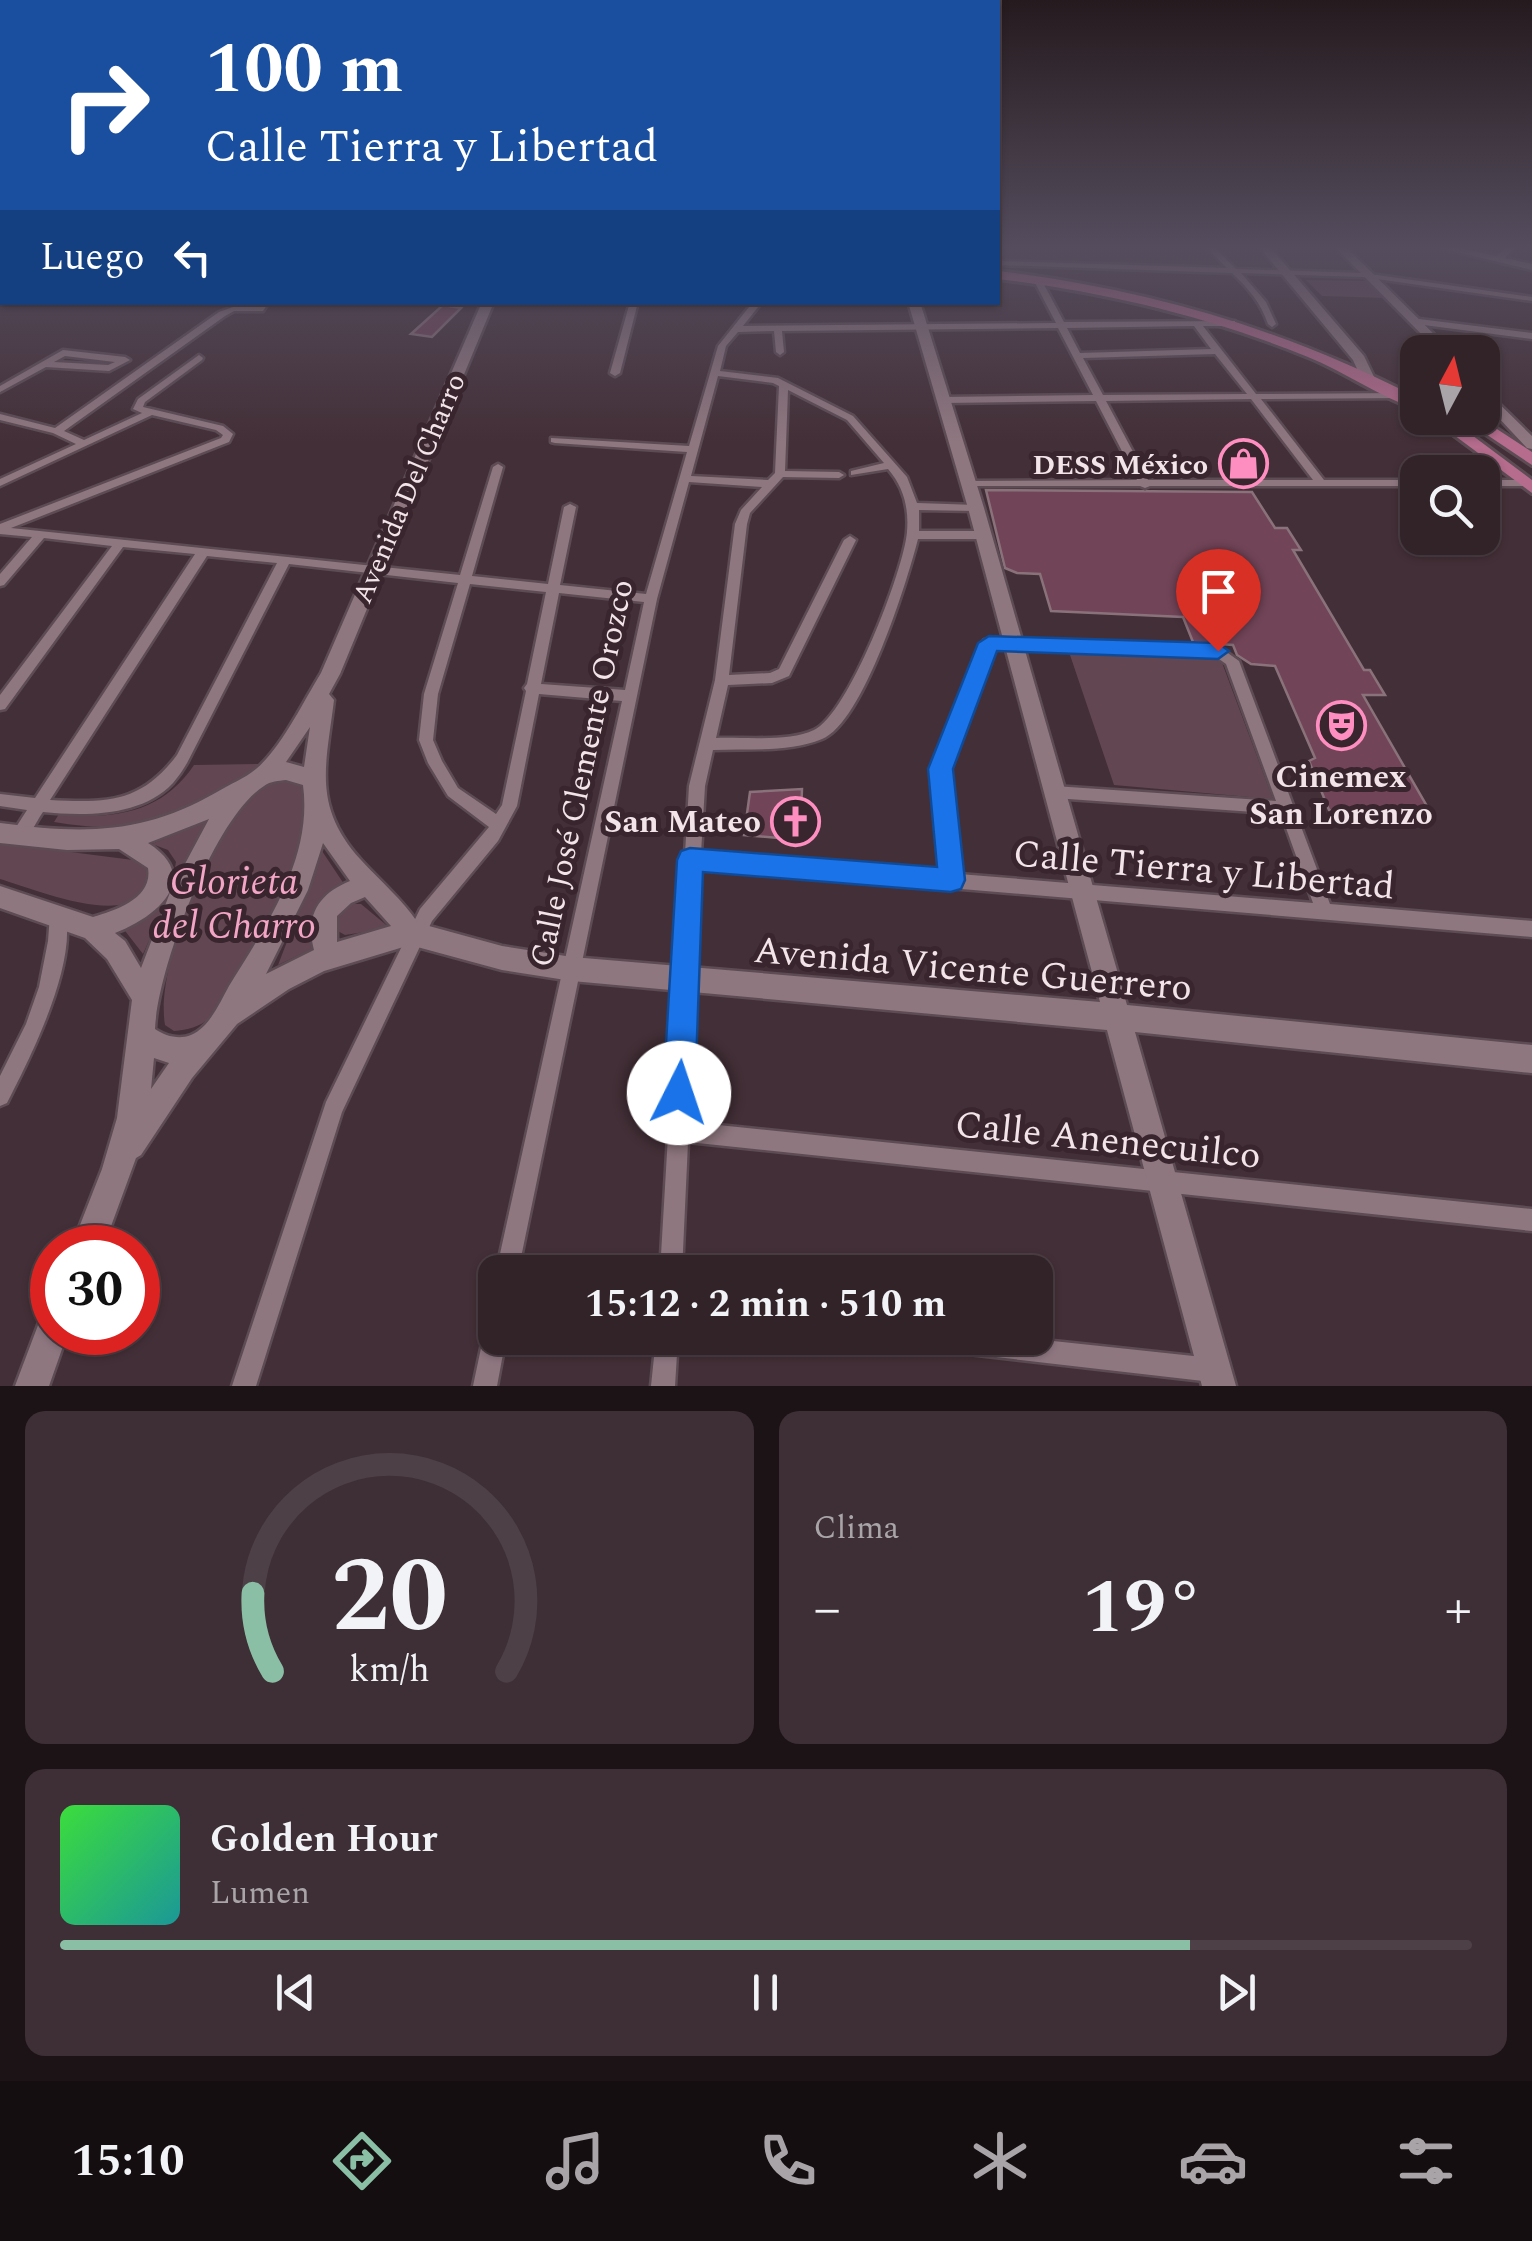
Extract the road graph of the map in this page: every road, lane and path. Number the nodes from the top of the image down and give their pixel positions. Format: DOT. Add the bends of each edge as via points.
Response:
graph roads {
  1 [pos="225,313"];
  2 [pos="483,313"];
  3 [pos="631,313"];
  4 [pos="749,313"];
  5 [pos="917,313"];
  6 [pos="1053,313"];
  7 [pos="1187,313"];
  8 [pos="1197,313"];
  9 [pos="1231,313"];
  10 [pos="1266,313"];
  11 [pos="1321,313"];
  12 [pos="1409,313"];
  13 [pos="1419,322"];
  14 [pos="1232,323"];
  15 [pos="1272,324"];
  16 [pos="1059,325"];
  17 [pos="1197,325"];
  18 [pos="921,328"];
  19 [pos="734,329"];
  20 [pos="778,330"];
  21 [pos="1431,335"];
  22 [pos="1532,336"];
  23 [pos="1218,351"];
  24 [pos="780,352"];
  25 [pos="1076,356"];
  26 [pos="199,358"];
  27 [pos="1359,359"];
  28 [pos="44,364"];
  29 [pos="616,373"];
  30 [pos="714,373"];
  31 [pos="1400,378"];
  32 [pos="1368,379"];
  33 [pos="784,384"];
  34 [pos="0,389"];
  35 [pos="1400,395"];
  36 [pos="1255,397"];
  37 [pos="1098,398"];
  38 [pos="944,400"];
  39 [pos="1500,410"];
  40 [pos="148,414"];
  41 [pos="0,416"];
  42 [pos="57,431"];
  43 [pos="1461,435"];
  44 [pos="1495,435"];
  45 [pos="556,440"];
  46 [pos="85,444"];
  47 [pos="1532,444"];
  48 [pos="692,450"];
  49 [pos="1532,460"];
  50 [pos="891,464"];
  51 [pos="498,468"];
  52 [pos="854,474"];
  53 [pos="840,476"];
  54 [pos="684,479"];
  55 [pos="777,479"];
  56 [pos="968,482"];
  57 [pos="0,483"];
  58 [pos="1322,484"];
  59 [pos="1400,484"];
  60 [pos="1500,484"];
  61 [pos="1145,485"];
  62 [pos="1530,486"];
  63 [pos="913,506"];
  64 [pos="570,507"];
  65 [pos="976,508"];
  66 [pos="0,529"];
  67 [pos="40,535"];
  68 [pos="914,535"];
  69 [pos="983,535"];
  70 [pos="850,540"];
  71 [pos="119,544"];
  72 [pos="203,552"];
  73 [pos="286,560"];
  74 [pos="372,569"];
  75 [pos="463,581"];
  76 [pos="0,582"];
  77 [pos="554,591"];
  78 [pos="650,599"];
  79 [pos="1014,643"];
  80 [pos="330,674"];
  81 [pos="722,680"];
  82 [pos="532,688"];
  83 [pos="629,696"];
  84 [pos="0,706"];
  85 [pos="707,744"];
  86 [pos="312,779"];
  87 [pos="256,780"];
  88 [pos="1054,792"];
  89 [pos="0,800"];
  90 [pos="41,805"];
  91 [pos="1284,808"];
  92 [pos="316,812"];
  93 [pos="499,825"];
  94 [pos="10,834"];
  95 [pos="126,841"];
  96 [pos="690,860"];
  97 [pos="951,880"];
  98 [pos="367,886"];
  99 [pos="1082,893"];
  100 [pos="0,898"];
  101 [pos="1325,913"];
  102 [pos="58,915"];
  103 [pos="94,929"];
  104 [pos="1532,929"];
  105 [pos="413,934"];
  106 [pos="328,953"];
  107 [pos="572,969"];
  108 [pos="687,981"];
  109 [pos="145,998"];
  110 [pos="1116,1017"];
  111 [pos="213,1033"];
  112 [pos="141,1034"];
  113 [pos="1532,1059"];
  114 [pos="0,1096"];
  115 [pos="676,1131"];
  116 [pos="125,1155"];
  117 [pos="1159,1179"];
  118 [pos="1532,1220"];
  119 [pos="96,1225"];
  120 [pos="511,1255"];
  121 [pos="672,1255"];
  122 [pos="43,1355"];
  123 [pos="491,1355"];
  124 [pos="666,1355"];
  125 [pos="1049,1355"];
  126 [pos="1216,1378"];
  127 [pos="32,1386"];
  128 [pos="244,1386"];
  129 [pos="485,1386"];
  130 [pos="663,1386"];
  1 -- 42 [label="street"];
  2 -- 74 [label="street, Avenida Del Charro"];
  3 -- 29 [label="street"];
  4 -- 19 [label="street, Calle José Clemente Orozco"];
  5 -- 18 [label="street"];
  6 -- 16 [label="street"];
  7 -- 17 [label="street"];
  8 -- 14 [label="main road"];
  9 -- 15 [label="main road"];
  10 -- 15 [label="street"];
  11 -- 27 [label="street"];
  12 -- 13 [label="street"];
  13 -- 21 [label="street"];
  13 -- 22 [label="street"];
  14 -- 17 [label="street"];
  14 -- 32 [label="main road"];
  15 -- 27 [label="main road"];
  16 -- 17 [label="street"];
  16 -- 18 [label="street"];
  16 -- 25 [label="street"];
  17 -- 23 [label="street"];
  18 -- 20 [label="street"];
  18 -- 38 [label="street"];
  19 -- 20 [label="street"];
  19 -- 30 [label="street, Calle José Clemente Orozco"];
  20 -- 24 [label="street"];
  23 -- 25 [label="street"];
  23 -- 36 [label="street"];
  25 -- 37 [label="street"];
  26 -- 40 [label="street" via="141,401 138,409"];
  27 -- 31 [label="main road"];
  27 -- 32 [label="street"];
  28 -- 28 [label="street" via="71,352 125,360 110,368"];
  28 -- 34 [label="street"];
  30 -- 33 [label="street"];
  30 -- 48 [label="street, Calle José Clemente Orozco"];
  32 -- 35 [label="main road"];
  33 -- 50 [label="street" via="850,418"];
  33 -- 55 [label="street"];
  35 -- 36 [label="street"];
  36 -- 37 [label="street"];
  36 -- 58 [label="street"];
  37 -- 38 [label="street"];
  37 -- 61 [label="street"];
  38 -- 56 [label="street"];
  39 -- 47 [label="street"];
  40 -- 46 [label="street"];
  40 -- 66 [label="street" via="228,434"];
  41 -- 42 [label="street"];
  42 -- 46 [label="street"];
  43 -- 62 [label="main road"];
  44 -- 49 [label="main road"];
  45 -- 48 [label="street"];
  46 -- 57 [label="street"];
  48 -- 54 [label="street, Calle José Clemente Orozco"];
  50 -- 52 [label="street"];
  50 -- 63 [label="street"];
  51 -- 75 [label="street"];
  53 -- 55 [label="street"];
  54 -- 55 [label="street"];
  54 -- 78 [label="street, Calle José Clemente Orozco"];
  55 -- 81 [label="street" via="752,502 741,524"];
  56 -- 61 [label="street"];
  56 -- 65 [label="street"];
  58 -- 59 [label="street"];
  58 -- 61 [label="street"];
  60 -- 62 [label="street"];
  63 -- 65 [label="street"];
  63 -- 68 [label="street"];
  64 -- 77 [label="street"];
  65 -- 69 [label="street"];
  66 -- 67 [label="street"];
  67 -- 71 [label="street"];
  67 -- 76 [label="street"];
  68 -- 69 [label="street"];
  68 -- 85 [label="street" via="852,702 832,728 808,737"];
  69 -- 79 [label="street"];
  70 -- 81 [label="street" via="784,672"];
  71 -- 72 [label="street"];
  71 -- 84 [label="street"];
  72 -- 73 [label="street"];
  72 -- 90 [label="street"];
  73 -- 74 [label="street"];
  73 -- 90 [label="street" via="164,785 129,804"];
  74 -- 75 [label="street"];
  74 -- 80 [label="street, Avenida Del Charro"];
  75 -- 77 [label="street"];
  75 -- 93 [label="street" via="430,694 426,740 454,792"];
  77 -- 78 [label="street"];
  77 -- 82 [label="street"];
  78 -- 83 [label="street, Calle José Clemente Orozco"];
  79 -- 88 [label="street"];
  79 -- 91 [label="street" via="1218,651 1232,661"];
  79 -- 97 [label="street" via="985,648 943,756"];
  80 -- 86 [label="street, Avenida Del Charro"];
  80 -- 87 [label="street, Avenida Del Charro" via="297,731"];
  81 -- 85 [label="street"];
  82 -- 83 [label="street"];
  82 -- 93 [label="street" via="515,786"];
  83 -- 107 [label="street, Calle José Clemente Orozco"];
  85 -- 96 [label="street"];
  86 -- 87 [label="street" via="294,771"];
  86 -- 92 [label="street, Avenida Del Charro"];
  87 -- 95 [label="street" via="199,814"];
  87 -- 109 [label="street, Avenida Del Charro" via="231,805 194,868"];
  88 -- 91 [label="street"];
  88 -- 99 [label="street"];
  89 -- 90 [label="street"];
  90 -- 94 [label="street"];
  91 -- 101 [label="street"];
  92 -- 98 [label="street"];
  92 -- 111 [label="street" via="284,913"];
  93 -- 105 [label="street"];
  94 -- 95 [label="street"];
  95 -- 103 [label="street" via="158,862 162,879 132,915"];
  96 -- 97 [label="street, Calle Tierra y Libertad"];
  96 -- 108 [label="street"];
  97 -- 99 [label="street, Calle Tierra y Libertad"];
  98 -- 105 [label="street"];
  98 -- 106 [label="street" via="328,906 321,932"];
  99 -- 101 [label="street, Calle Tierra y Libertad"];
  99 -- 110 [label="street"];
  100 -- 102 [label="street"];
  101 -- 104 [label="street, Calle Tierra y Libertad"];
  102 -- 103 [label="street"];
  102 -- 114 [label="street" via="49,993"];
  103 -- 109 [label="street" via="116,950"];
  105 -- 106 [label="street"];
  105 -- 107 [label="street, Avenida Vicente Guerrero"];
  105 -- 128 [label="street" via="317,1149"];
  106 -- 111 [label="street" via="261,990"];
  107 -- 108 [label="street, Avenida Vicente Guerrero"];
  107 -- 120 [label="street, Calle José Clemente Orozco"];
  108 -- 110 [label="street, Avenida Vicente Guerrero"];
  108 -- 115 [label="street"];
  109 -- 112 [label="street, Avenida Del Charro"];
  110 -- 113 [label="street, Avenida Vicente Guerrero"];
  110 -- 117 [label="street"];
  111 -- 112 [label="street" via="171,1051"];
  111 -- 116 [label="street"];
  112 -- 116 [label="street" via="141,1080"];
  115 -- 117 [label="street, Calle Anenecuilco"];
  115 -- 121 [label="street"];
  116 -- 119 [label="street"];
  117 -- 118 [label="street, Calle Anenecuilco"];
  117 -- 126 [label="street"];
  122 -- 127 [label="street"];
  123 -- 129 [label="street"];
  124 -- 130 [label="street"];
  125 -- 126 [label="street"];
}
